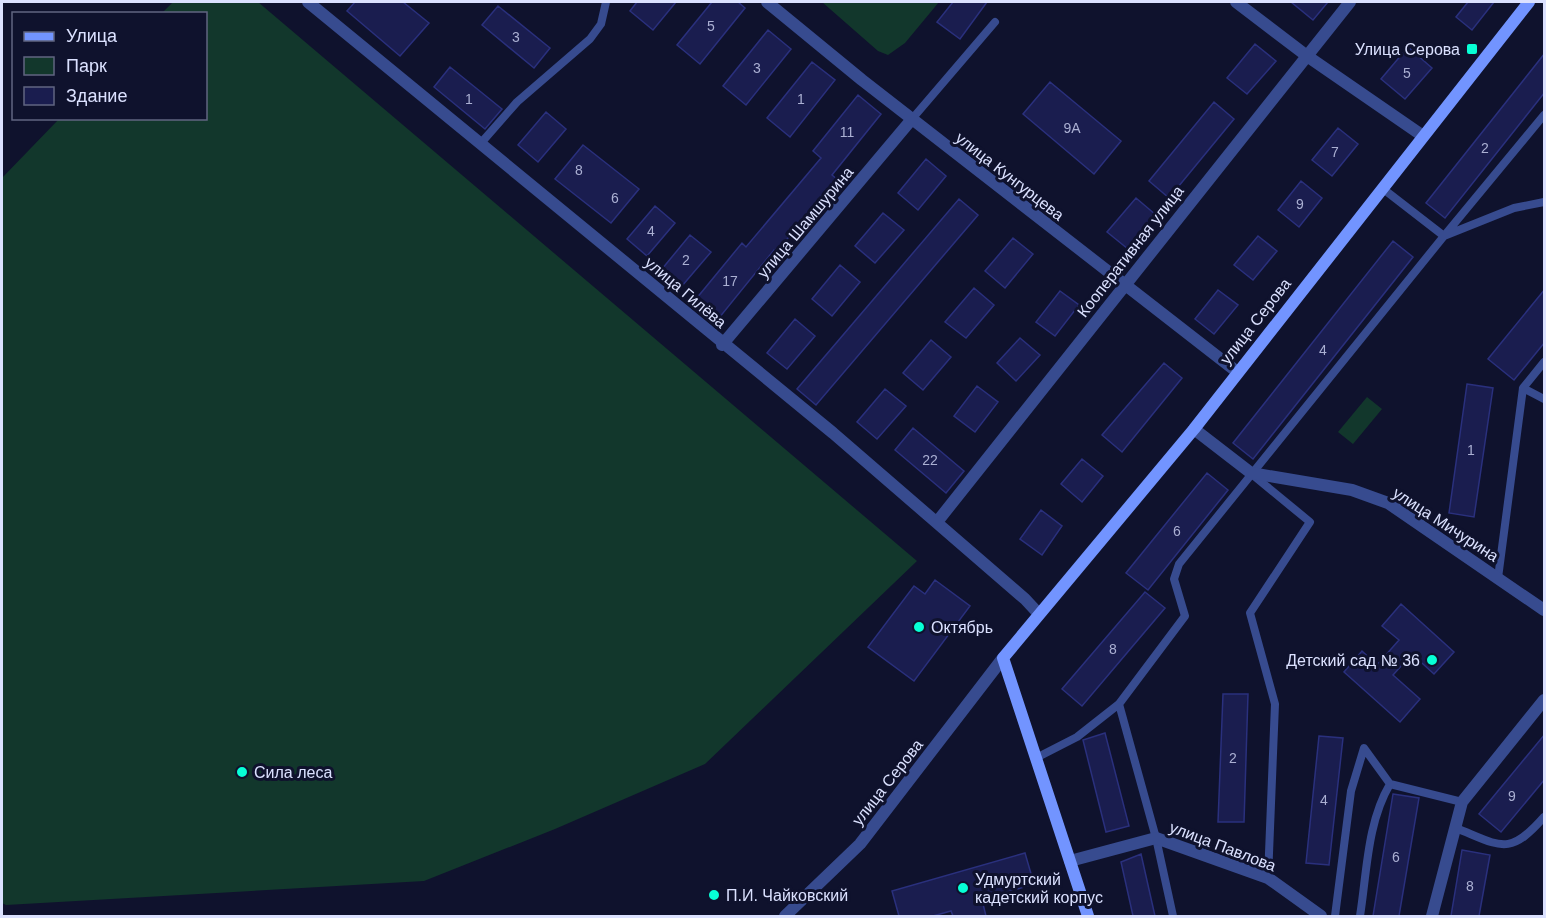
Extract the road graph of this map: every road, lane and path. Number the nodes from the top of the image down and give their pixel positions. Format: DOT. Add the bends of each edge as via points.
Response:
graph roads {
  1 [pos="308,2"];
  2 [pos="606,2"];
  3 [pos="767,2"];
  4 [pos="1236,2"];
  5 [pos="1350,2"];
  6 [pos="1529,2"];
  7 [pos="995,22"];
  8 [pos="1307,56"];
  9 [pos="1545,115"];
  10 [pos="912,119"];
  11 [pos="1423,136"];
  12 [pos="481,143"];
  13 [pos="1382,188"];
  14 [pos="1545,202"];
  15 [pos="1444,236"];
  16 [pos="1123,286"];
  17 [pos="722,345"];
  18 [pos="1545,362"];
  19 [pos="1236,371"];
  20 [pos="1522,388"];
  21 [pos="1545,399"];
  22 [pos="1194,429"];
  23 [pos="1251,473"];
  24 [pos="937,522"];
  25 [pos="1498,578"];
  26 [pos="1545,610"];
  27 [pos="1038,613"];
  28 [pos="1003,658"];
  29 [pos="1545,700"];
  30 [pos="1119,704"];
  31 [pos="1036,758"];
  32 [pos="1390,784"];
  33 [pos="1462,802"];
  34 [pos="1545,817"];
  35 [pos="1456,828"];
  36 [pos="1156,838"];
  37 [pos="1070,861"];
  38 [pos="1268,878"];
  39 [pos="785,916"];
  40 [pos="1088,916"];
  41 [pos="1173,916"];
  42 [pos="1321,916"];
  43 [pos="1335,916"];
  44 [pos="1360,916"];
  45 [pos="1432,916"];
  1 -- 12 [label="street, улица Гилёва"];
  2 -- 12 [label="lane" via="601,24 590,39 517,102"];
  3 -- 10 [label="street, улица Кунгурцева"];
  4 -- 8 [label="street"];
  5 -- 8 [label="street, Кооперативная улица"];
  6 -- 11 [label="main road, улица Серова"];
  7 -- 10 [label="lane"];
  8 -- 11 [label="street"];
  8 -- 16 [label="street, Кооперативная улица"];
  9 -- 15 [label="lane"];
  10 -- 16 [label="street, улица Кунгурцева"];
  10 -- 17 [label="street, улица Шамшурина"];
  11 -- 13 [label="main road, улица Серова"];
  12 -- 17 [label="street, улица Гилёва"];
  13 -- 15 [label="lane"];
  13 -- 19 [label="main road, улица Серова"];
  14 -- 15 [label="lane" via="1514,208"];
  15 -- 23 [label="lane"];
  16 -- 19 [label="street, улица Кунгурцева"];
  16 -- 24 [label="street, Кооперативная улица"];
  17 -- 24 [label="street, улица Гилёва"];
  18 -- 20 [label="lane"];
  19 -- 22 [label="main road, улица Серова"];
  20 -- 21 [label="lane"];
  20 -- 25 [label="lane"];
  22 -- 23 [label="street, улица Мичурина"];
  22 -- 27 [label="main road, улица Серова"];
  23 -- 25 [label="street, улица Мичурина" via="1352,490 1388,503"];
  23 -- 30 [label="lane" via="1179,564 1174,579 1185,616"];
  23 -- 38 [label="lane" via="1310,522 1250,613 1275,704"];
  24 -- 27 [label="street, улица Гилёва"];
  25 -- 26 [label="street, улица Мичурина"];
  27 -- 28 [label="main road, улица Серова"];
  28 -- 31 [label="main road"];
  28 -- 39 [label="street, улица Серова" via="860,844"];
  29 -- 33 [label="street"];
  30 -- 31 [label="lane" via="1077,737"];
  30 -- 36 [label="lane"];
  31 -- 37 [label="main road"];
  32 -- 33 [label="lane"];
  32 -- 43 [label="lane" via="1364,748 1351,791"];
  32 -- 44 [label="lane" via="1377,811"];
  33 -- 35 [label="street"];
  34 -- 35 [label="lane" via="1514,845 1497,844"];
  35 -- 45 [label="street"];
  36 -- 37 [label="street, улица Павлова"];
  36 -- 38 [label="street, улица Павлова"];
  36 -- 41 [label="lane"];
  37 -- 40 [label="main road"];
  38 -- 42 [label="street, улица Павлова"];
}
